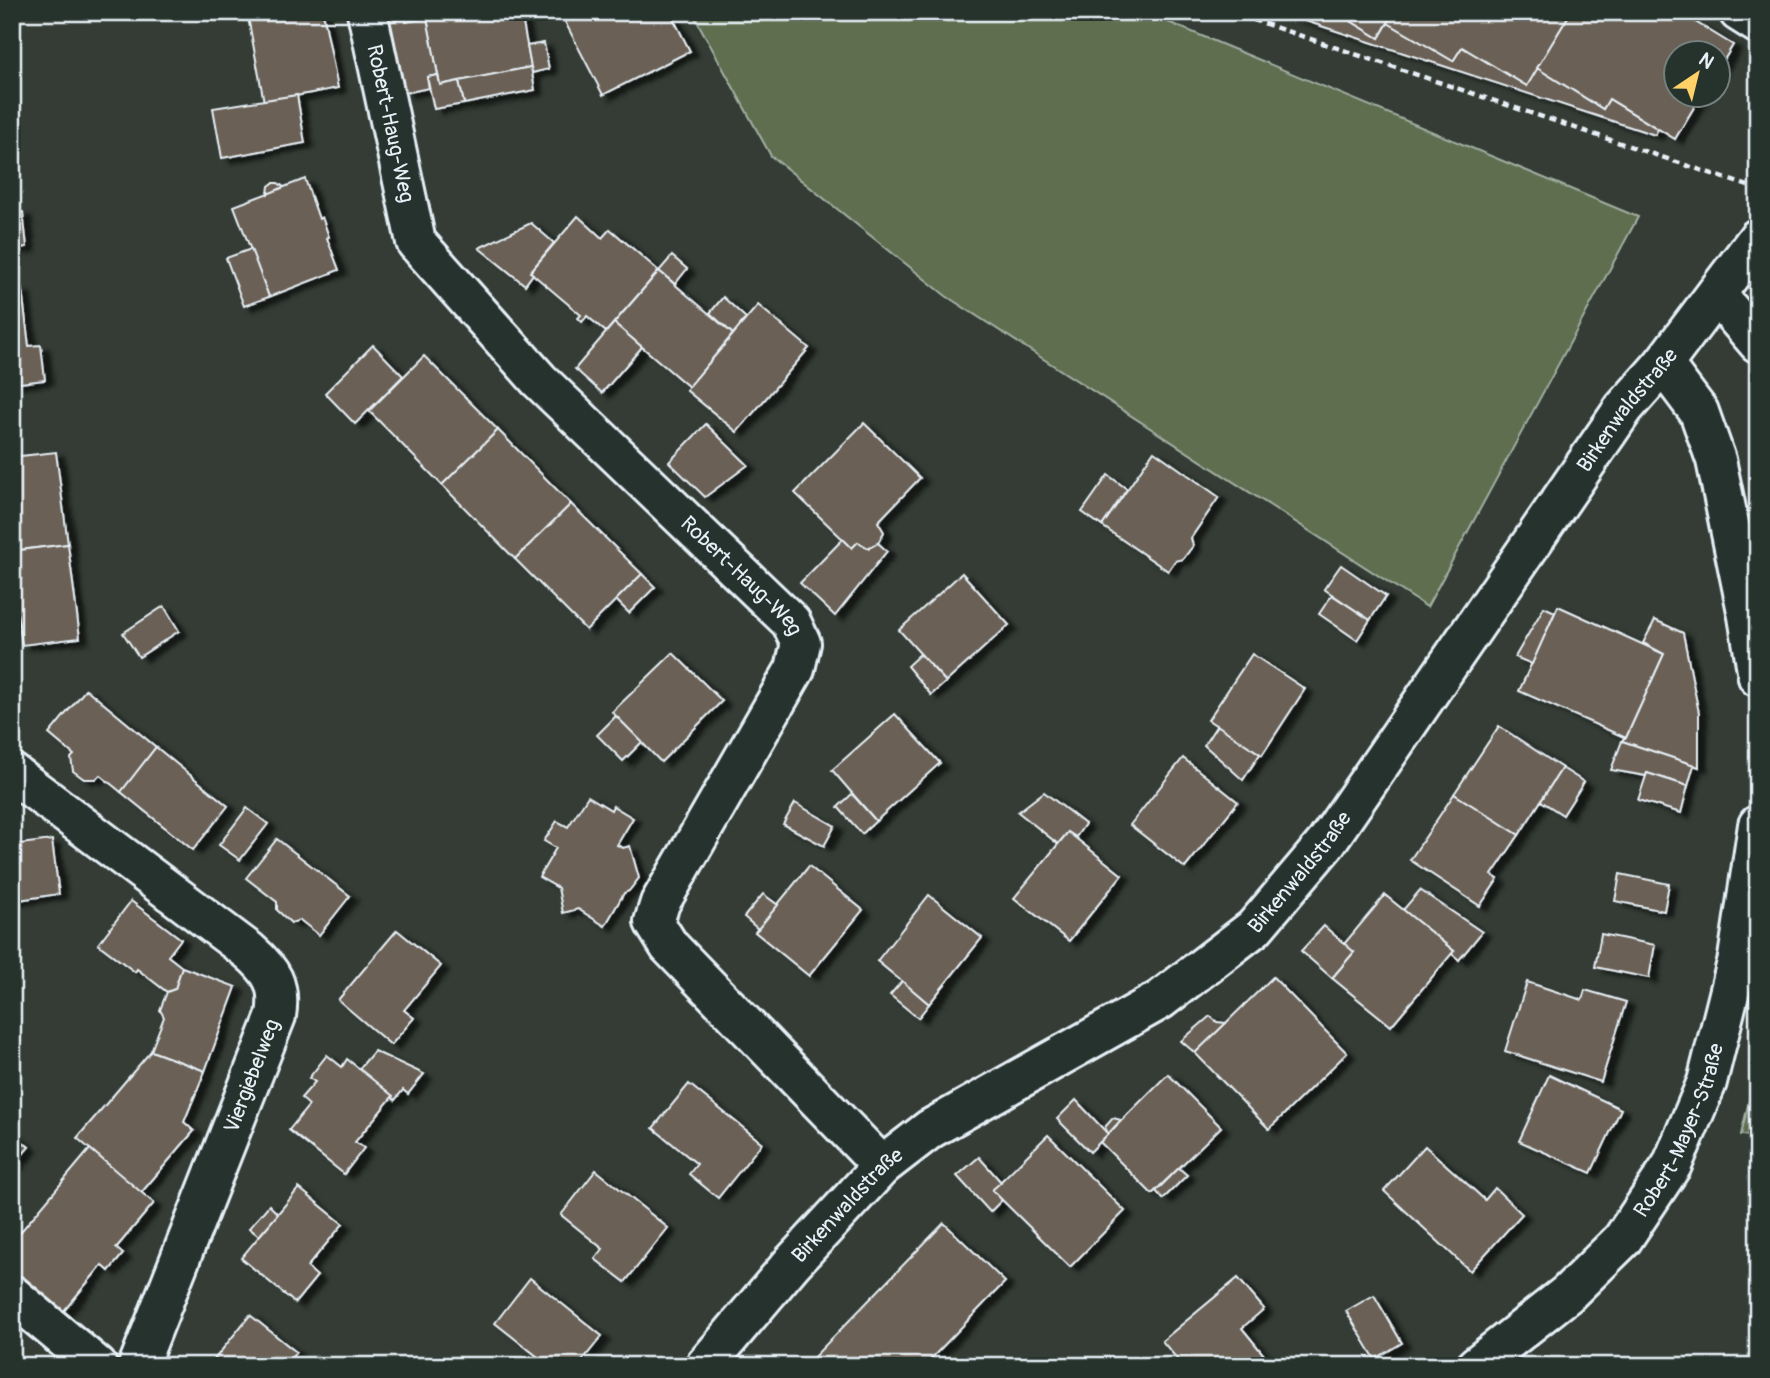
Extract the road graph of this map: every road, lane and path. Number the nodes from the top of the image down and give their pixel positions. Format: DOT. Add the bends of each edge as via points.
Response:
graph roads {
  1 [pos="367,12"];
  2 [pos="1230,12"];
  3 [pos="1739,12"];
  4 [pos="1758,24"];
  5 [pos="1758,189"];
  6 [pos="1758,238"];
  7 [pos="1716,294"];
  8 [pos="1758,343"];
  9 [pos="1663,364"];
  10 [pos="1758,677"];
  11 [pos="12,773"];
  12 [pos="1758,825"];
  13 [pos="882,1166"];
  14 [pos="12,1295"];
  15 [pos="97,1366"];
  16 [pos="138,1366"];
  17 [pos="705,1366"];
  18 [pos="1476,1366"];
  1 -- 13 [label="street, Robert-Haug-Weg" via="416,242 539,380 791,622 801,643 795,669 660,903 654,922 669,946"];
  2 -- 5 [label="path"];
  3 -- 4 [label="street"];
  6 -- 7 [label="street, Birkenwaldstraße"];
  7 -- 8 [label="street"];
  7 -- 9 [label="street, Birkenwaldstraße"];
  9 -- 10 [label="street" via="1699,412 1716,460"];
  9 -- 13 [label="street, Birkenwaldstraße" via="1624,408 1583,466 1326,843 1254,928 1160,1000 930,1129"];
  11 -- 16 [label="street, Viergiebelweg" via="249,951 269,968 277,987 276,1016"];
  12 -- 18 [label="street, Robert-Mayer-Straße" via="1738,958 1707,1082 1672,1164 1622,1240 1567,1294"];
  13 -- 17 [label="street, Birkenwaldstraße"];
  14 -- 15 [label="street"];
}
